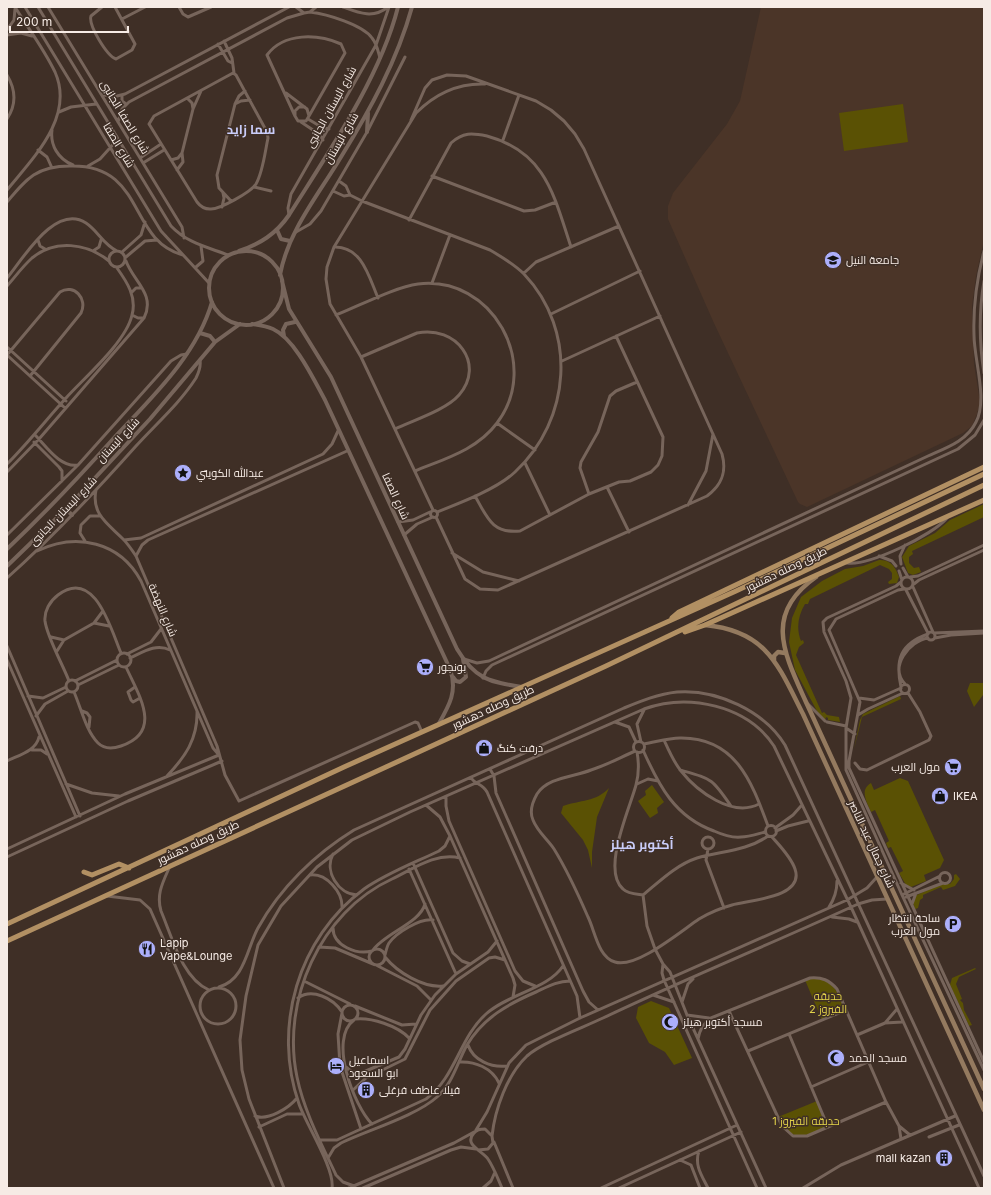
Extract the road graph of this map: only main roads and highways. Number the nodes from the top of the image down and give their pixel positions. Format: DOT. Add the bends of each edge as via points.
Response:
graph roads {
  1 [pos="984,467"];
  2 [pos="984,474"];
  3 [pos="984,485"];
  4 [pos="984,500"];
  5 [pos="822,573"];
  6 [pos="669,622"];
  7 [pos="705,625"];
  8 [pos="672,635"];
  9 [pos="785,653"];
  10 [pos="774,661"];
  11 [pos="129,868"];
  12 [pos="84,872"];
  13 [pos="7,924"];
  14 [pos="7,941"];
  15 [pos="951,1017"];
  16 [pos="943,1021"];
  17 [pos="959,1033"];
  18 [pos="951,1039"];
  19 [pos="984,1089"];
  20 [pos="984,1110"];
  1 -- 6 [label="main road" via="679,612"];
  2 -- 6 [label="main road, طريق وصله دهشور"];
  3 -- 8 [label="main road, طريق وصله دهشور"];
  4 -- 5 [label="main road"];
  5 -- 7 [label="main road"];
  5 -- 9 [label="main road, شارع جمال عبد الناصر" via="800,589 790,604 783,626"];
  6 -- 11 [label="main road, طريق وصله دهشور" via="337,770"];
  7 -- 8 [label="main road"];
  7 -- 10 [label="main road, شارع جمال عبد الناصر" via="738,630 758,643"];
  8 -- 14 [label="main road, طريق وصله دهشور"];
  9 -- 10 [label="main road" via="780,651"];
  9 -- 15 [label="main road, شارع جمال عبد الناصر"];
  10 -- 16 [label="main road, شارع جمال عبد الناصر" via="803,714"];
  11 -- 12 [label="main road" via="119,864 92,875"];
  11 -- 13 [label="main road, طريق وصله دهشور"];
  15 -- 16 [label="main road" via="948,1021"];
  15 -- 17 [label="main road, شارع جمال عبد الناصر"];
  16 -- 18 [label="main road, شارع جمال عبد الناصر"];
  17 -- 18 [label="main road" via="953,1034"];
  17 -- 19 [label="main road, شارع جمال عبد الناصر"];
  18 -- 20 [label="main road, شارع جمال عبد الناصر"];
}
